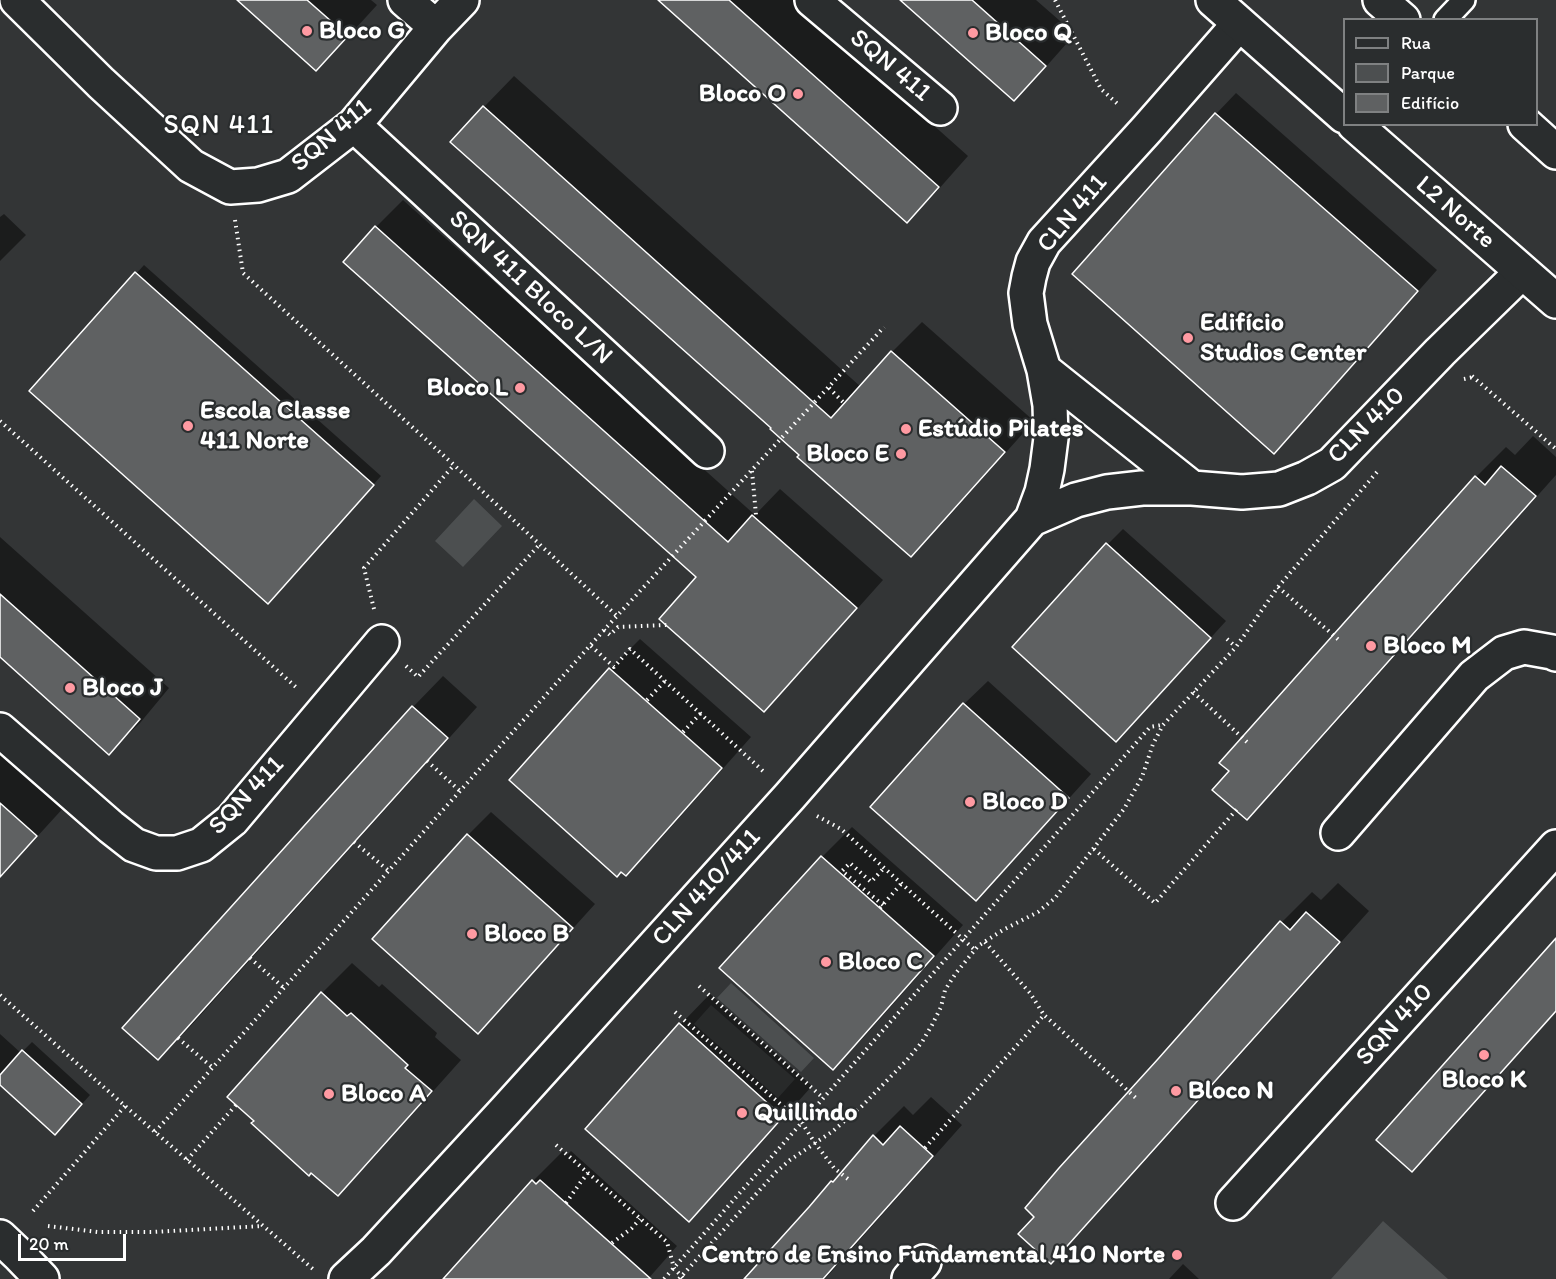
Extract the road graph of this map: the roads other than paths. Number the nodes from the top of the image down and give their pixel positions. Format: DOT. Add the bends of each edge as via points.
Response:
graph roads {
  1 [pos="11,0"];
  2 [pos="17,0"];
  3 [pos="405,0"];
  4 [pos="462,0"];
  5 [pos="812,0"];
  6 [pos="1213,0"];
  7 [pos="1380,0"];
  8 [pos="1464,0"];
  9 [pos="0,13"];
  10 [pos="1401,18"];
  11 [pos="1447,18"];
  12 [pos="1239,24"];
  13 [pos="436,27"];
  14 [pos="940,108"];
  15 [pos="1343,115"];
  16 [pos="354,124"];
  17 [pos="1356,126"];
  18 [pos="1527,126"];
  19 [pos="1556,152"];
  20 [pos="1522,272"];
  21 [pos="1556,301"];
  22 [pos="1044,370"];
  23 [pos="707,451"];
  24 [pos="1192,488"];
  25 [pos="1032,519"];
  26 [pos="382,642"];
  27 [pos="1556,654"];
  28 [pos="0,730"];
  29 [pos="1338,833"];
  30 [pos="1556,847"];
  31 [pos="1233,1203"];
  32 [pos="0,1237"];
  33 [pos="376,1251"];
  34 [pos="332,1276"];
  35 [pos="42,1277"];
  36 [pos="360,1279"];
  1 -- 9 [label="street"];
  2 -- 16 [label="street, SQN 411" via="191,166 230,187 258,185 288,176"];
  3 -- 13 [label="street"];
  4 -- 13 [label="street, SQN 411"];
  5 -- 14 [label="street, SQN 411"];
  6 -- 12 [label="street"];
  7 -- 10 [label="street"];
  8 -- 11 [label="lane"];
  12 -- 15 [label="street"];
  12 -- 22 [label="street, CLN 411" via="1044,242 1026,293 1030,324"];
  13 -- 16 [label="street, SQN 411"];
  16 -- 23 [label="street, SQN 411 Bloco L/N"];
  17 -- 20 [label="street, L2 Norte"];
  18 -- 19 [label="street"];
  20 -- 21 [label="street, L2 Norte"];
  20 -- 24 [label="street, CLN 410" via="1332,464 1279,489 1242,492"];
  22 -- 24 [label="street"];
  22 -- 25 [label="street, CLN 411" via="1051,438 1042,492"];
  24 -- 25 [label="street, CLN 410" via="1107,492"];
  25 -- 33 [label="street, CLN 410/411" via="790,796"];
  26 -- 28 [label="street, SQN 411" via="232,820 201,845 177,853 156,853 134,844"];
  27 -- 29 [label="street" via="1524,647 1504,653 1474,676"];
  30 -- 31 [label="street, SQN 410"];
  32 -- 35 [label="street"];
  33 -- 34 [label="street, CLN 410/411"];
  33 -- 36 [label="street, CLN 410/411"];
}
